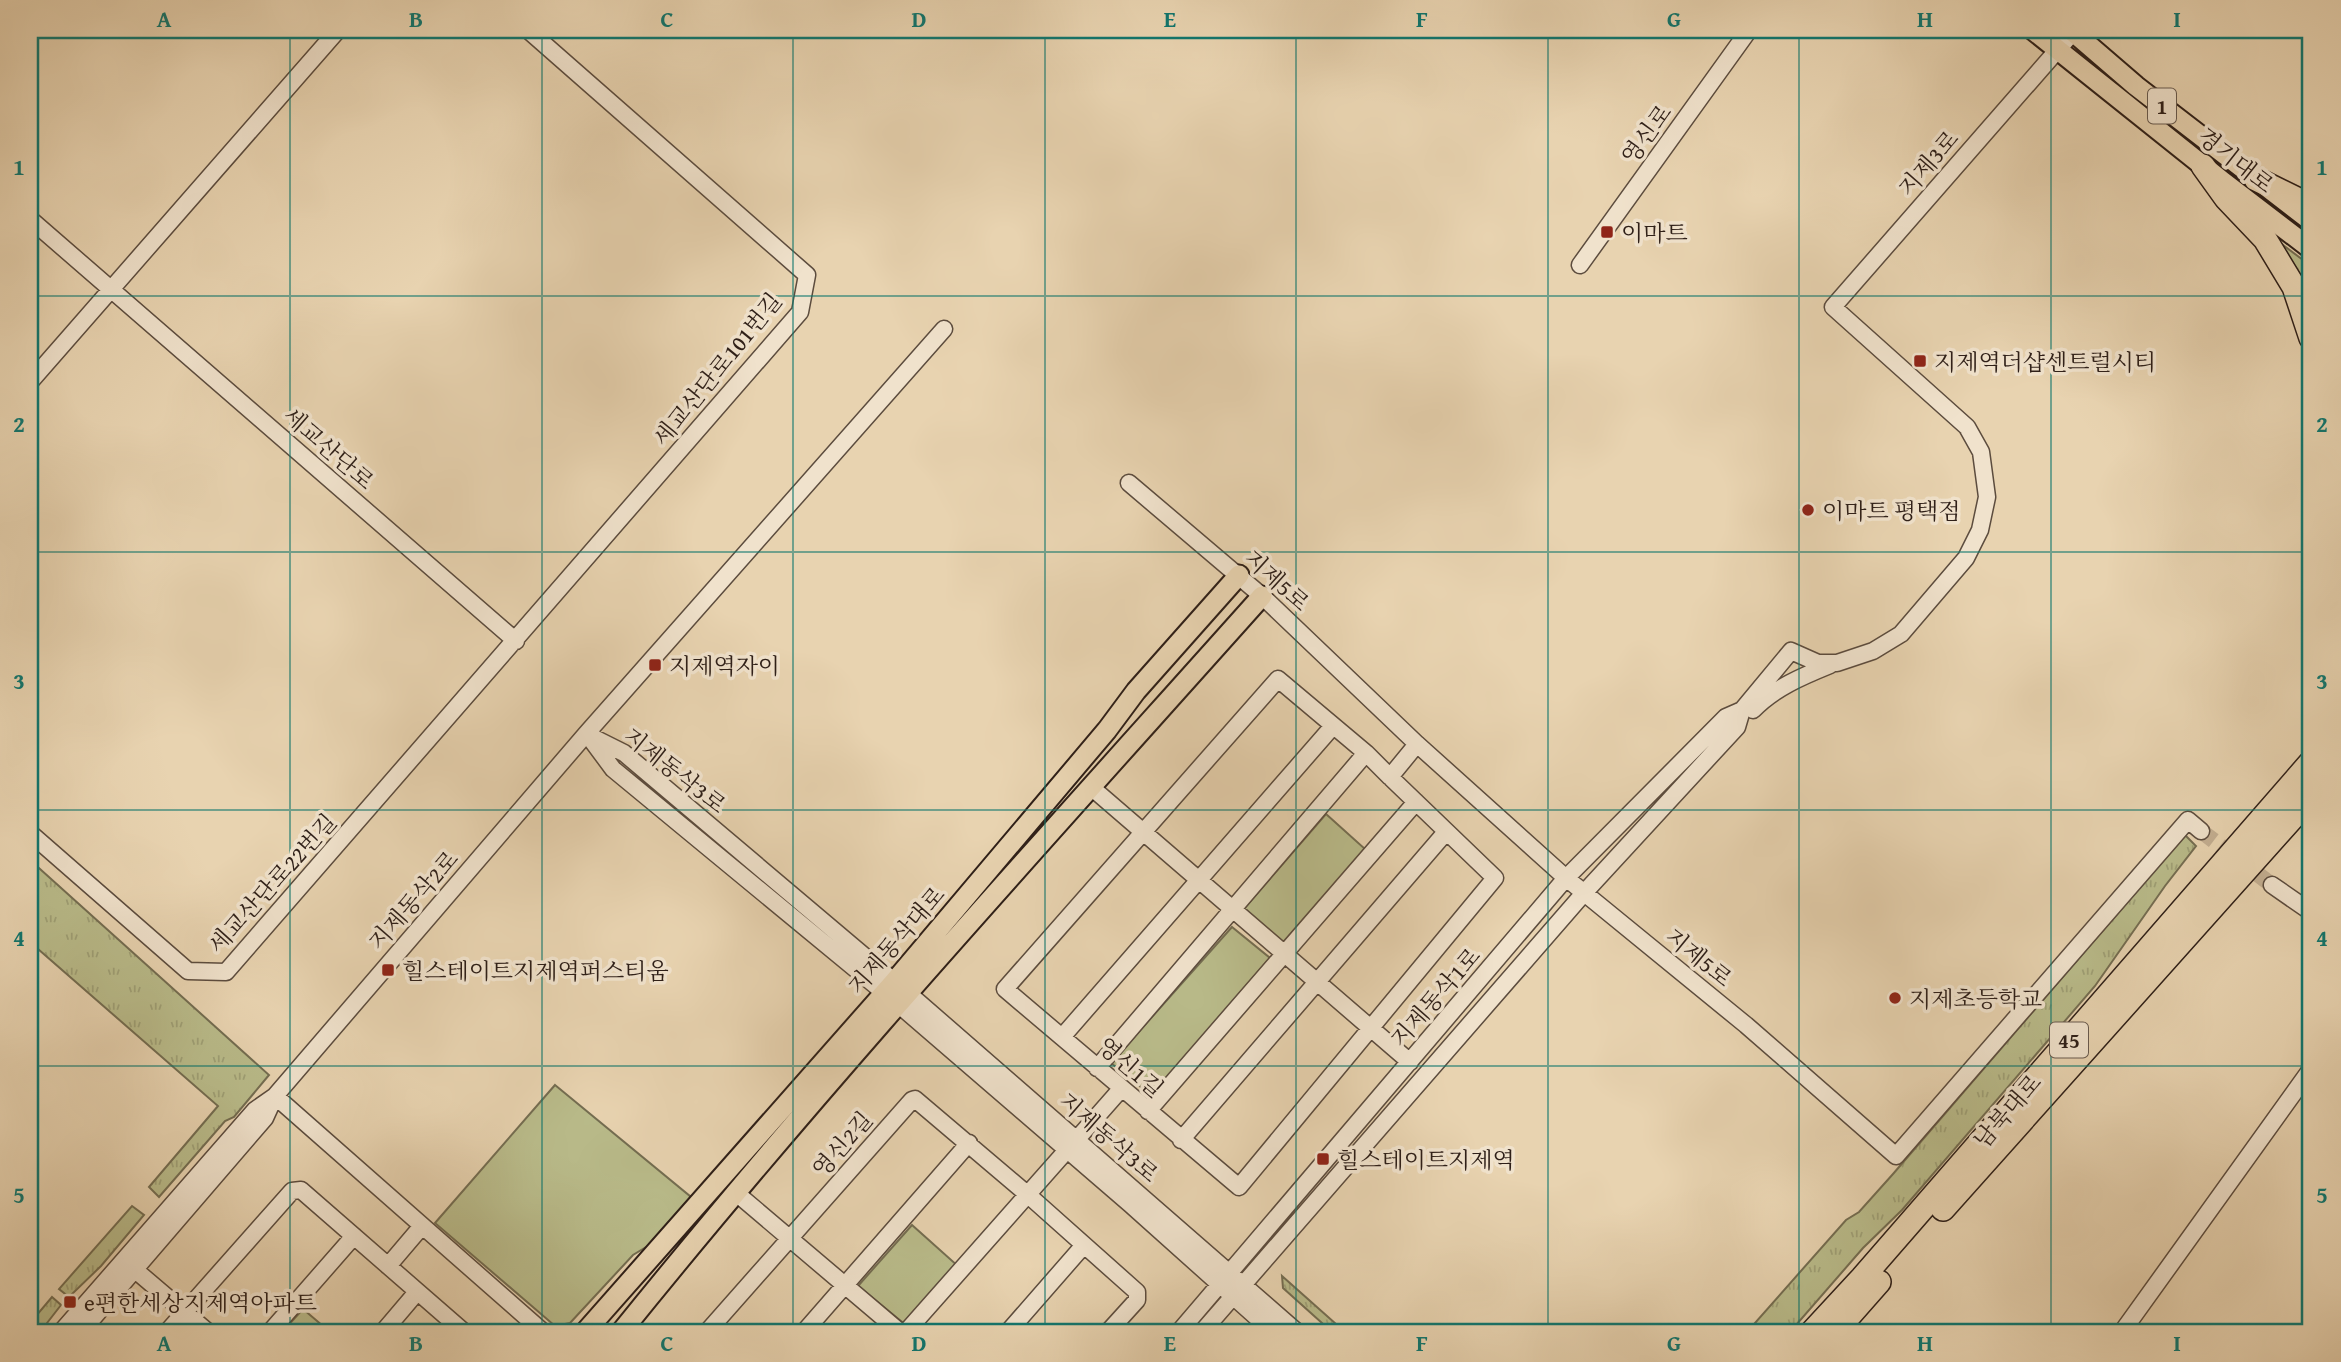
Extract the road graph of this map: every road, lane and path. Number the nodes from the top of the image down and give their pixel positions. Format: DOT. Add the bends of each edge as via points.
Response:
graph roads {
  1 [pos="338,30"];
  2 [pos="528,30"];
  3 [pos="1749,30"];
  4 [pos="2033,30"];
  5 [pos="2073,30"];
  6 [pos="2058,49"];
  7 [pos="2203,166"];
  8 [pos="2256,178"];
  9 [pos="2311,206"];
  10 [pos="30,219"];
  11 [pos="2311,221"];
  12 [pos="2311,249"];
  13 [pos="1580,265"];
  14 [pos="110,290"];
  15 [pos="1833,307"];
  16 [pos="944,328"];
  17 [pos="2311,338"];
  18 [pos="30,382"];
  19 [pos="1129,483"];
  20 [pos="1239,575"];
  21 [pos="1262,596"];
  22 [pos="516,641"];
  23 [pos="1837,663"];
  24 [pos="1742,710"];
  25 [pos="1333,726"];
  26 [pos="1737,727"];
  27 [pos="586,734"];
  28 [pos="1418,744"];
  29 [pos="1366,753"];
  30 [pos="2311,762"];
  31 [pos="1390,777"];
  32 [pos="1091,788"];
  33 [pos="2311,797"];
  34 [pos="1416,802"];
  35 [pos="2201,831"];
  36 [pos="1143,832"];
  37 [pos="1446,832"];
  38 [pos="30,833"];
  39 [pos="1566,878"];
  40 [pos="1199,881"];
  41 [pos="2272,885"];
  42 [pos="1584,892"];
  43 [pos="1232,910"];
  44 [pos="2311,912"];
  45 [pos="1283,955"];
  46 [pos="1316,983"];
  47 [pos="896,993"];
  48 [pos="1369,1029"];
  49 [pos="1062,1037"];
  50 [pos="1410,1062"];
  51 [pos="1097,1068"];
  52 [pos="2311,1069"];
  53 [pos="1121,1089"];
  54 [pos="275,1096"];
  55 [pos="1148,1111"];
  56 [pos="1181,1140"];
  57 [pos="969,1143"];
  58 [pos="1072,1144"];
  59 [pos="735,1192"];
  60 [pos="1027,1194"];
  61 [pos="422,1226"];
  62 [pos="354,1236"];
  63 [pos="789,1238"];
  64 [pos="1084,1245"];
  65 [pos="1894,1264"];
  66 [pos="388,1266"];
  67 [pos="134,1269"];
  68 [pos="1225,1279"];
  69 [pos="846,1284"];
  70 [pos="1245,1285"];
  71 [pos="417,1292"];
  72 [pos="1233,1298"];
  73 [pos="185,1312"];
  74 [pos="1824,1327"];
  75 [pos="61,1332"];
  76 [pos="80,1332"];
  77 [pos="167,1332"];
  78 [pos="208,1332"];
  79 [pos="270,1332"];
  80 [pos="383,1332"];
  81 [pos="464,1332"];
  82 [pos="542,1332"];
  83 [pos="585,1332"];
  84 [pos="621,1332"];
  85 [pos="707,1332"];
  86 [pos="804,1332"];
  87 [pos="900,1332"];
  88 [pos="906,1332"];
  89 [pos="1008,1332"];
  90 [pos="1108,1332"];
  91 [pos="1179,1332"];
  92 [pos="1202,1332"];
  93 [pos="1273,1332"];
  94 [pos="1297,1332"];
  95 [pos="1804,1332"];
  96 [pos="1845,1332"];
  97 [pos="2122,1332"];
  1 -- 14 [label="street"];
  2 -- 22 [label="street, 세교산단로101번길" via="807,275 800,312"];
  3 -- 13 [label="street, 영신로"];
  4 -- 6 [label="main road, 경기대로 / 1"];
  5 -- 6 [label="street, 지제3로"];
  5 -- 8 [label="main road, 경기대로 / 1" via="2136,86"];
  6 -- 7 [label="main road, 경기대로 / 1"];
  6 -- 15 [label="street, 지제3로"];
  7 -- 12 [label="main road, 경기대로 / 1"];
  7 -- 17 [label="highway" via="2265,239 2294,287"];
  8 -- 9 [label="highway"];
  8 -- 11 [label="main road, 경기대로 / 1"];
  10 -- 14 [label="street, 세교산단로"];
  14 -- 18 [label="street"];
  14 -- 22 [label="street, 세교산단로"];
  15 -- 23 [label="street, 지제동삭1로" via="1967,427 1981,452 1987,497 1980,530 1966,558 1901,635"];
  16 -- 27 [label="street, 지제동삭2로"];
  19 -- 20 [label="street, 지제5로"];
  20 -- 21 [label="street, 지제5로"];
  20 -- 47 [label="main road, 지제동삭대로" via="1136,691"];
  21 -- 28 [label="street, 지제5로"];
  21 -- 32 [label="main road, 지제동삭대로"];
  22 -- 38 [label="street, 세교산단로22번길" via="226,972 188,971"];
  23 -- 24 [label="street, 지제동삭1로" via="1818,663 1791,651"];
  23 -- 26 [label="street" via="1777,690"];
  24 -- 26 [label="street, 지제동삭1로"];
  24 -- 39 [label="street, 지제동삭1로" via="1726,717"];
  25 -- 29 [label="street, 영신1길"];
  25 -- 36 [label="street, 영신1길" via="1278,679"];
  25 -- 40 [label="street"];
  26 -- 42 [label="street, 지제동삭1로"];
  27 -- 47 [label="street, 지제동삭3로" via="624,752"];
  27 -- 54 [label="street, 지제동삭2로"];
  28 -- 31 [label="street"];
  28 -- 39 [label="street, 지제5로"];
  29 -- 31 [label="street, 영신1길"];
  29 -- 43 [label="street"];
  30 -- 74 [label="highway, 남북대로 / 45"];
  31 -- 34 [label="street, 영신1길"];
  32 -- 36 [label="street"];
  32 -- 47 [label="main road, 지제동삭대로"];
  33 -- 65 [label="highway, 남북대로 / 45"];
  34 -- 37 [label="street, 영신1길"];
  34 -- 45 [label="street"];
  35 -- 42 [label="street, 지제5로" via="2188,820 1896,1156"];
  36 -- 40 [label="street"];
  36 -- 49 [label="street, 영신1길" via="1005,989"];
  37 -- 46 [label="street"];
  37 -- 48 [label="street, 영신1길" via="1495,878"];
  39 -- 42 [label="street, 지제5로"];
  39 -- 50 [label="street, 지제동삭1로"];
  40 -- 43 [label="street"];
  40 -- 49 [label="street"];
  41 -- 44 [label="street"];
  42 -- 70 [label="street, 지제동삭1로"];
  43 -- 45 [label="street"];
  43 -- 51 [label="street"];
  45 -- 46 [label="street"];
  45 -- 55 [label="street"];
  46 -- 48 [label="street"];
  46 -- 56 [label="street"];
  47 -- 58 [label="street, 지제동삭3로"];
  47 -- 59 [label="main road, 지제동삭대로"];
  47 -- 83 [label="main road, 지제동삭대로"];
  48 -- 50 [label="street"];
  48 -- 56 [label="street, 영신1길" via="1239,1187"];
  49 -- 51 [label="street, 영신1길"];
  50 -- 68 [label="street, 지제동삭1로"];
  51 -- 53 [label="street, 영신1길"];
  52 -- 97 [label="street"];
  53 -- 55 [label="street, 영신1길"];
  53 -- 58 [label="street"];
  54 -- 61 [label="street"];
  54 -- 67 [label="street, 지제동삭2로" via="265,1118"];
  54 -- 75 [label="street, 지제동삭2로" via="255,1110"];
  55 -- 56 [label="street, 영신1길"];
  57 -- 60 [label="street, 영신2길"];
  57 -- 63 [label="street, 영신2길" via="919,1100 912,1100"];
  57 -- 69 [label="street"];
  58 -- 60 [label="street"];
  58 -- 68 [label="street, 지제동삭3로"];
  59 -- 63 [label="street"];
  59 -- 84 [label="main road, 지제동삭대로"];
  60 -- 64 [label="street, 영신2길"];
  60 -- 88 [label="street"];
  61 -- 66 [label="street"];
  61 -- 82 [label="street"];
  62 -- 66 [label="street"];
  62 -- 73 [label="street" via="301,1190 292,1191"];
  62 -- 79 [label="street"];
  63 -- 69 [label="street"];
  63 -- 85 [label="street, 영신2길"];
  64 -- 89 [label="street"];
  64 -- 90 [label="street, 영신2길" via="1138,1294"];
  65 -- 74 [label="highway, 남북대로 / 45"];
  65 -- 96 [label="highway"];
  66 -- 71 [label="street"];
  67 -- 73 [label="street"];
  67 -- 76 [label="street, 지제동삭2로"];
  68 -- 70 [label="street, 지제동삭3로"];
  68 -- 72 [label="street, 지제동삭3로"];
  68 -- 91 [label="street, 지제동삭1로"];
  69 -- 86 [label="street"];
  69 -- 87 [label="street"];
  70 -- 72 [label="street, 지제동삭1로"];
  70 -- 94 [label="street, 지제동삭3로"];
  71 -- 80 [label="street"];
  71 -- 81 [label="street"];
  72 -- 92 [label="street, 지제동삭1로"];
  72 -- 93 [label="street, 지제동삭3로"];
  73 -- 77 [label="street"];
  73 -- 78 [label="street"];
  74 -- 95 [label="highway"];
}
